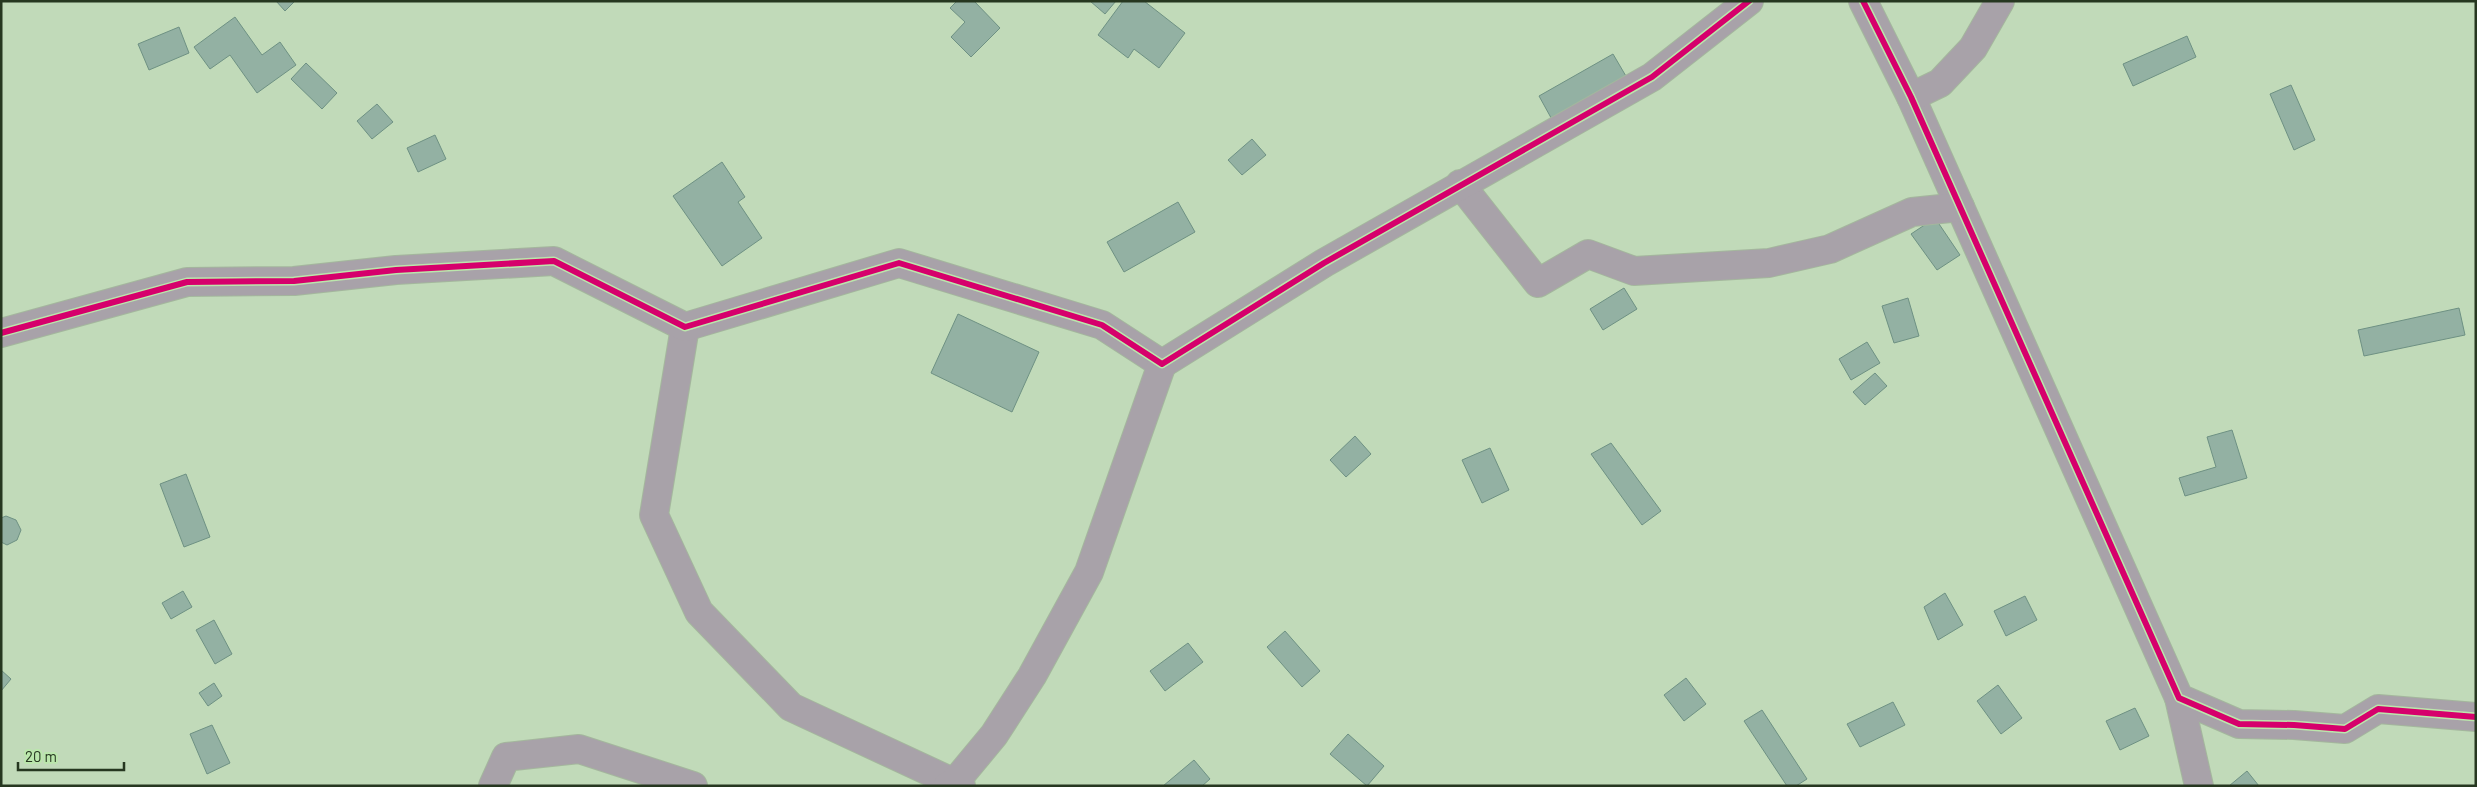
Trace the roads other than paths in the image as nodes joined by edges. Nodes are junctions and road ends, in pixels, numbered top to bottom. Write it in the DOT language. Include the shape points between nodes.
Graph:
graph roads {
  1 [pos="1748,1"];
  2 [pos="1863,1"];
  3 [pos="2000,1"];
  4 [pos="1911,96"];
  5 [pos="1460,184"];
  6 [pos="1960,207"];
  7 [pos="686,327"];
  8 [pos="1,333"];
  9 [pos="1162,364"];
  10 [pos="2179,698"];
  11 [pos="2476,716"];
  12 [pos="955,784"];
  13 [pos="493,786"];
  14 [pos="693,786"];
  15 [pos="2199,786"];
  1 -- 5 [label="street" via="1652,76"];
  2 -- 4 [label="street"];
  3 -- 4 [label="street" via="1973,48 1940,84"];
  4 -- 6 [label="street"];
  5 -- 6 [label="street" via="1538,283 1588,254 1634,271 1769,262 1830,249 1912,212"];
  5 -- 9 [label="street" via="1324,263"];
  6 -- 10 [label="street"];
  7 -- 8 [label="street" via="554,261 396,270 294,281 187,282"];
  7 -- 9 [label="street" via="899,263 1102,325"];
  7 -- 12 [label="street" via="654,514 699,612 791,707"];
  9 -- 12 [label="street" via="1089,572 1032,676 994,735"];
  10 -- 11 [label="street" via="2239,724 2345,729 2378,709"];
  10 -- 15 [label="street"];
  13 -- 14 [label="street" via="506,757 579,749"];
}
